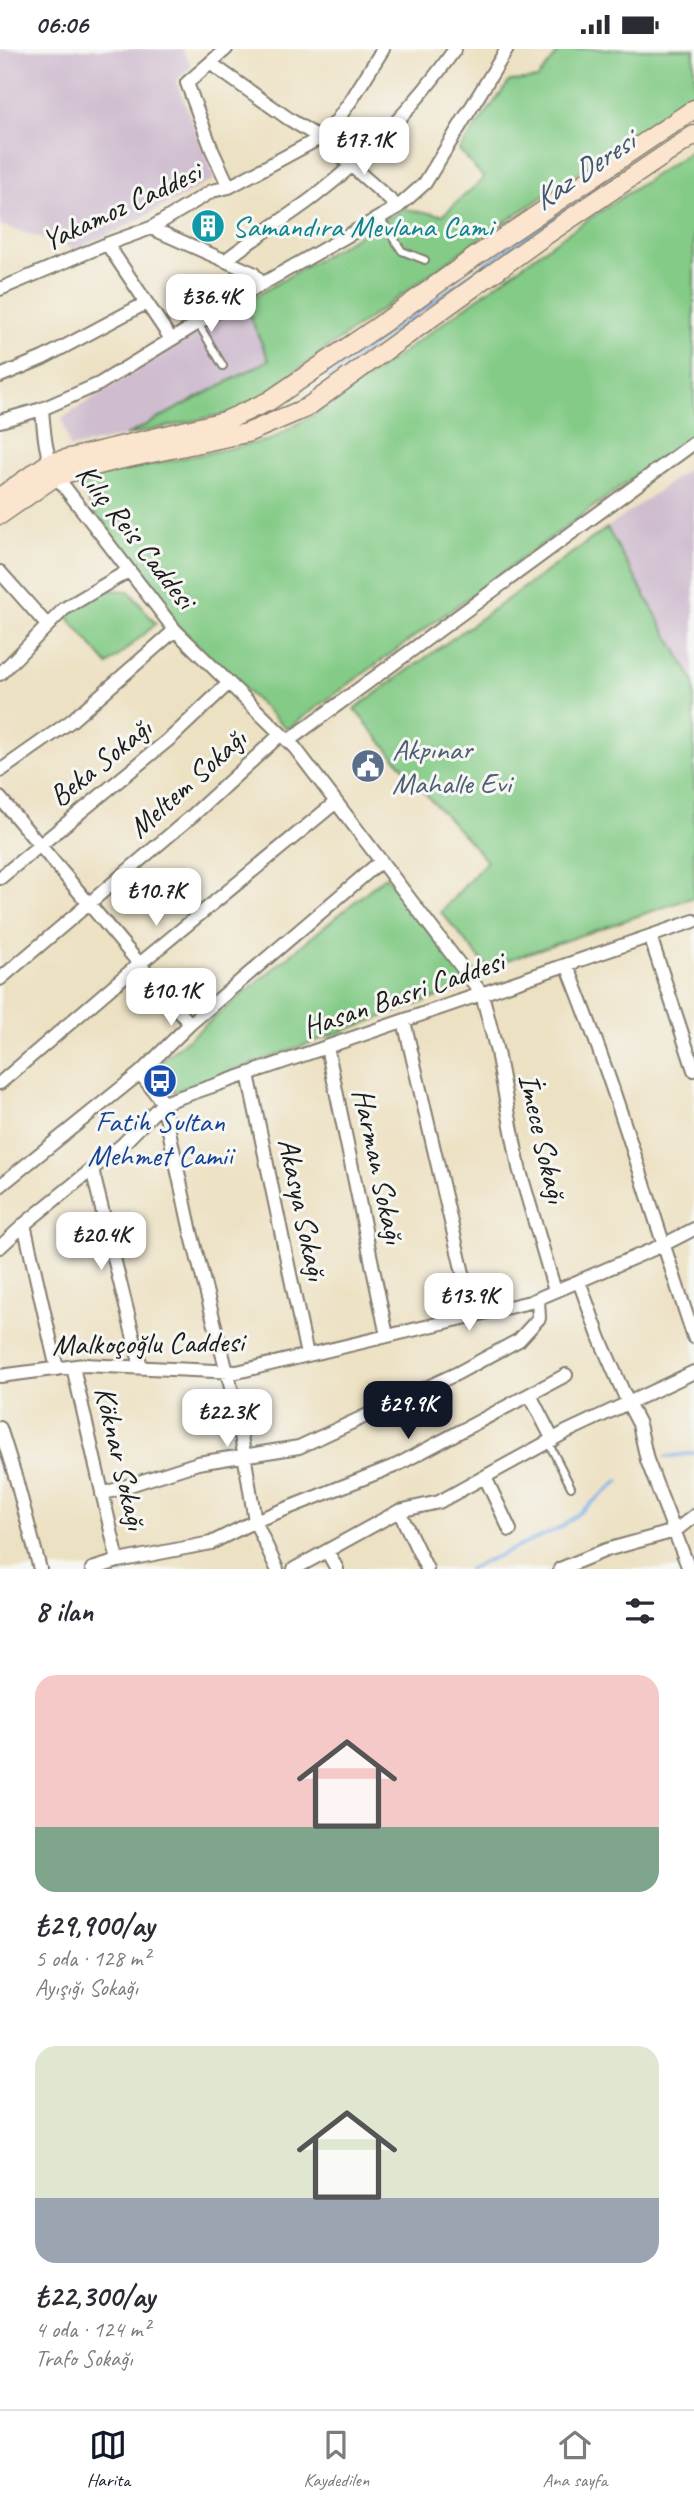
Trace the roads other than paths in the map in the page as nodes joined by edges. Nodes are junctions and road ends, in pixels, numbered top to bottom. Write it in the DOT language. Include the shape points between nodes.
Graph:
graph roads {
  1 [pos="226,49"];
  2 [pos="383,49"];
  3 [pos="455,49"];
  4 [pos="507,49"];
  5 [pos="210,64"];
  6 [pos="694,109"];
  7 [pos="694,135"];
  8 [pos="320,138"];
  9 [pos="353,165"];
  10 [pos="229,187"];
  11 [pos="398,207"];
  12 [pos="379,217"];
  13 [pos="151,228"];
  14 [pos="107,244"];
  15 [pos="226,260"];
  16 [pos="425,260"];
  17 [pos="0,276"];
  18 [pos="22,279"];
  19 [pos="262,284"];
  20 [pos="0,289"];
  21 [pos="146,303"];
  22 [pos="198,323"];
  23 [pos="172,339"];
  24 [pos="223,366"];
  25 [pos="0,376"];
  26 [pos="42,409"];
  27 [pos="0,421"];
  28 [pos="694,443"];
  29 [pos="52,469"];
  30 [pos="2,512"];
  31 [pos="128,571"];
  32 [pos="0,572"];
  33 [pos="47,625"];
  34 [pos="175,630"];
  35 [pos="0,674"];
  36 [pos="229,683"];
  37 [pos="285,738"];
  38 [pos="0,771"];
  39 [pos="0,798"];
  40 [pos="336,802"];
  41 [pos="40,845"];
  42 [pos="381,861"];
  43 [pos="0,878"];
  44 [pos="88,904"];
  45 [pos="694,921"];
  46 [pos="650,936"];
  47 [pos="139,964"];
  48 [pos="567,965"];
  49 [pos="0,979"];
  50 [pos="482,995"];
  51 [pos="404,1021"];
  52 [pos="190,1024"];
  53 [pos="327,1047"];
  54 [pos="694,1070"];
  55 [pos="140,1073"];
  56 [pos="248,1074"];
  57 [pos="0,1083"];
  58 [pos="163,1103"];
  59 [pos="92,1169"];
  60 [pos="0,1186"];
  61 [pos="24,1224"];
  62 [pos="694,1229"];
  63 [pos="663,1245"];
  64 [pos="0,1247"];
  65 [pos="579,1281"];
  66 [pos="555,1291"];
  67 [pos="538,1299"];
  68 [pos="472,1316"];
  69 [pos="387,1336"];
  70 [pos="694,1337"];
  71 [pos="307,1355"];
  72 [pos="73,1367"];
  73 [pos="141,1367"];
  74 [pos="57,1369"];
  75 [pos="226,1371"];
  76 [pos="694,1371"];
  77 [pos="566,1375"];
  78 [pos="0,1376"];
  79 [pos="530,1395"];
  80 [pos="628,1403"];
  81 [pos="0,1428"];
  82 [pos="550,1441"];
  83 [pos="244,1455"];
  84 [pos="485,1477"];
  85 [pos="571,1487"];
  86 [pos="102,1494"];
  87 [pos="399,1511"];
  88 [pos="694,1516"];
  89 [pos="255,1521"];
  90 [pos="510,1530"];
  91 [pos="675,1531"];
  92 [pos="327,1551"];
  93 [pos="118,1561"];
  94 [pos="40,1569"];
  95 [pos="92,1569"];
  96 [pos="277,1569"];
  97 [pos="294,1569"];
  98 [pos="337,1569"];
  99 [pos="427,1569"];
  100 [pos="560,1569"];
  101 [pos="689,1569"];
  1 -- 5 [label="street, Yakamoz Caddesi"];
  2 -- 8 [label="street" via="352,99"];
  3 -- 9 [label="street" via="426,91"];
  4 -- 11 [label="street" via="425,183"];
  5 -- 8 [label="street"];
  5 -- 10 [label="street, Yakamoz Caddesi" via="187,83"];
  6 -- 29 [label="main road" via="269,401 225,421"];
  7 -- 29 [label="main road" via="306,408 247,433"];
  8 -- 9 [label="street"];
  8 -- 10 [label="street"];
  9 -- 11 [label="street"];
  9 -- 15 [label="street"];
  10 -- 13 [label="street, Yakamoz Caddesi" via="212,191"];
  11 -- 12 [label="street"];
  12 -- 16 [label="lane" via="402,251"];
  12 -- 19 [label="street"];
  13 -- 14 [label="street, Yakamoz Caddesi"];
  13 -- 15 [label="street"];
  14 -- 18 [label="street, Yakamoz Caddesi"];
  14 -- 21 [label="street"];
  15 -- 19 [label="street" via="253,273"];
  17 -- 18 [label="street"];
  18 -- 20 [label="street, Yakamoz Caddesi"];
  19 -- 22 [label="street"];
  21 -- 23 [label="street"];
  21 -- 25 [label="street"];
  22 -- 23 [label="street"];
  22 -- 24 [label="lane"];
  23 -- 26 [label="street" via="99,384"];
  26 -- 27 [label="street"];
  26 -- 29 [label="street, Kılıç Reis Caddesi" via="45,452"];
  28 -- 37 [label="street, Meltem Sokağı"];
  29 -- 30 [label="main road"];
  29 -- 31 [label="street, Kılıç Reis Caddesi"];
  31 -- 33 [label="street" via="64,609"];
  31 -- 34 [label="street, Kılıç Reis Caddesi"];
  32 -- 33 [label="street"];
  33 -- 35 [label="street"];
  34 -- 36 [label="street, Kılıç Reis Caddesi"];
  34 -- 38 [label="street" via="71,721"];
  36 -- 37 [label="street, Kılıç Reis Caddesi"];
  36 -- 41 [label="street, Beka Sokağı" via="173,736"];
  37 -- 40 [label="street, Kılıç Reis Caddesi"];
  37 -- 44 [label="street, Meltem Sokağı"];
  39 -- 41 [label="street"];
  40 -- 42 [label="street, Kılıç Reis Caddesi"];
  40 -- 47 [label="street"];
  41 -- 43 [label="street, Beka Sokağı"];
  41 -- 44 [label="street"];
  42 -- 50 [label="street, Kılıç Reis Caddesi"];
  42 -- 52 [label="street"];
  44 -- 47 [label="street"];
  44 -- 49 [label="street, Meltem Sokağı"];
  45 -- 46 [label="street, Hasan Basri Caddesi"];
  46 -- 48 [label="street, Hasan Basri Caddesi"];
  46 -- 54 [label="street"];
  47 -- 52 [label="street"];
  47 -- 57 [label="street"];
  48 -- 50 [label="street, Hasan Basri Caddesi"];
  48 -- 63 [label="street"];
  50 -- 51 [label="street, Hasan Basri Caddesi"];
  50 -- 66 [label="street, İmece Sokağı" via="519,1168"];
  51 -- 53 [label="street, Hasan Basri Caddesi"];
  51 -- 68 [label="street"];
  52 -- 55 [label="street"];
  53 -- 56 [label="street, Hasan Basri Caddesi"];
  53 -- 69 [label="street, Harman Sokağı"];
  55 -- 58 [label="street"];
  55 -- 60 [label="street"];
  56 -- 58 [label="street, Hasan Basri Caddesi"];
  56 -- 71 [label="street, Akasya Sokağı"];
  58 -- 59 [label="street"];
  58 -- 75 [label="street"];
  59 -- 61 [label="street"];
  59 -- 73 [label="street"];
  61 -- 64 [label="street"];
  61 -- 74 [label="street"];
  62 -- 63 [label="street, Malkoçoğlu Caddesi"];
  63 -- 65 [label="street, Malkoçoğlu Caddesi"];
  63 -- 70 [label="street"];
  65 -- 66 [label="street, Malkoçoğlu Caddesi"];
  65 -- 80 [label="street"];
  66 -- 67 [label="street, Malkoçoğlu Caddesi"];
  67 -- 68 [label="street, Malkoçoğlu Caddesi"];
  67 -- 83 [label="street" via="539,1318 519,1340 456,1374 299,1447"];
  68 -- 69 [label="street, Malkoçoğlu Caddesi"];
  69 -- 71 [label="street, Malkoçoğlu Caddesi"];
  71 -- 75 [label="street, Malkoçoğlu Caddesi"];
  72 -- 73 [label="street, Malkoçoğlu Caddesi"];
  72 -- 74 [label="street, Malkoçoğlu Caddesi"];
  72 -- 86 [label="street, Köknar Sokağı"];
  73 -- 75 [label="street, Malkoçoğlu Caddesi"];
  74 -- 78 [label="street, Malkoçoğlu Caddesi"];
  75 -- 83 [label="street"];
  76 -- 80 [label="street"];
  77 -- 79 [label="street"];
  79 -- 82 [label="street"];
  79 -- 89 [label="street" via="397,1465"];
  80 -- 82 [label="street"];
  80 -- 91 [label="street"];
  81 -- 94 [label="street"];
  82 -- 84 [label="street"];
  82 -- 85 [label="lane"];
  83 -- 86 [label="street" via="198,1463"];
  83 -- 89 [label="street"];
  84 -- 87 [label="street" via="439,1502"];
  84 -- 90 [label="street"];
  86 -- 93 [label="street, Köknar Sokağı"];
  87 -- 92 [label="street"];
  87 -- 99 [label="street"];
  88 -- 91 [label="street"];
  89 -- 93 [label="street" via="211,1543"];
  89 -- 96 [label="street"];
  91 -- 100 [label="street" via="606,1550"];
  91 -- 101 [label="street"];
  92 -- 97 [label="street"];
  92 -- 98 [label="street"];
  93 -- 95 [label="street"];
}
